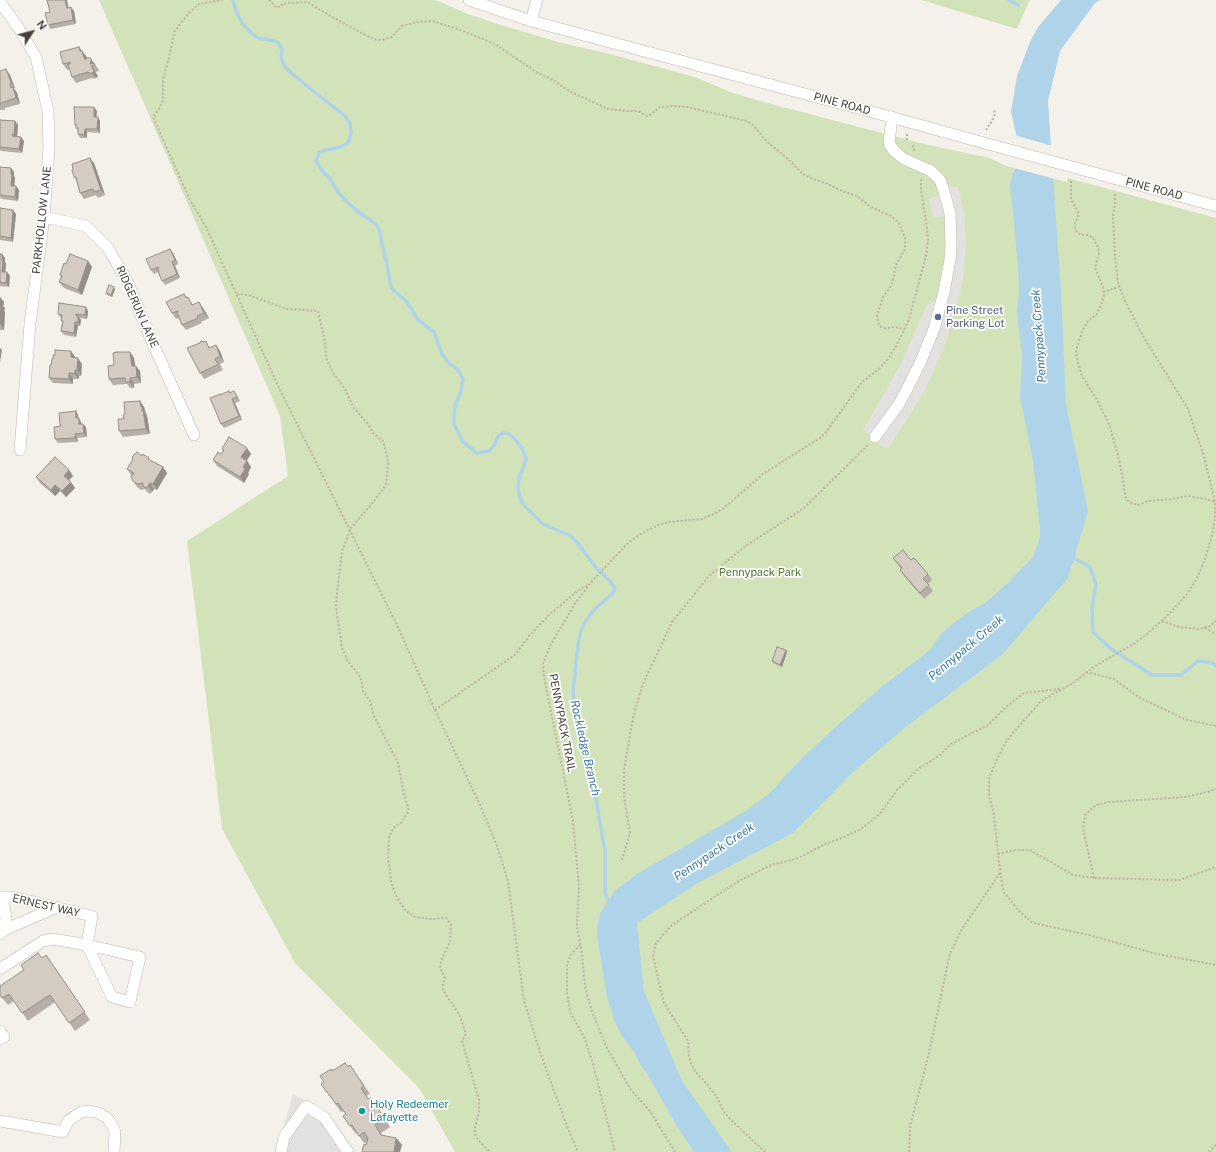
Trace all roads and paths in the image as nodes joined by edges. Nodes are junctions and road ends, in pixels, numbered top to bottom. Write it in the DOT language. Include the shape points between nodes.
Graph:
graph roads {
  1 [pos="223,0"];
  2 [pos="269,0"];
  3 [pos="468,0"];
  4 [pos="537,0"];
  5 [pos="0,2"];
  6 [pos="531,22"];
  7 [pos="994,109"];
  8 [pos="892,117"];
  9 [pos="986,130"];
  10 [pos="918,165"];
  11 [pos="1071,181"];
  12 [pos="1115,194"];
  13 [pos="1216,206"];
  14 [pos="44,217"];
  15 [pos="1119,287"];
  16 [pos="1103,292"];
  17 [pos="236,294"];
  18 [pos="905,329"];
  19 [pos="194,435"];
  20 [pos="875,437"];
  21 [pos="20,450"];
  22 [pos="1215,502"];
  23 [pos="350,530"];
  24 [pos="588,586"];
  25 [pos="1162,621"];
  26 [pos="1216,621"];
  27 [pos="1205,628"];
  28 [pos="1216,634"];
  29 [pos="1086,672"];
  30 [pos="1061,689"];
  31 [pos="435,710"];
  32 [pos="1216,726"];
  33 [pos="1216,789"];
  34 [pos="998,854"];
  35 [pos="622,860"];
  36 [pos="1216,867"];
  37 [pos="1000,873"];
  38 [pos="1094,878"];
  39 [pos="0,897"];
  40 [pos="0,902"];
  41 [pos="58,907"];
  42 [pos="2,932"];
  43 [pos="87,945"];
  44 [pos="580,945"];
  45 [pos="1216,965"];
  46 [pos="0,969"];
  47 [pos="0,1031"];
  48 [pos="0,1039"];
  49 [pos="0,1121"];
  50 [pos="1216,1145"];
  51 [pos="114,1152"];
  52 [pos="281,1152"];
  53 [pos="348,1152"];
  54 [pos="490,1152"];
  55 [pos="578,1152"];
  56 [pos="615,1152"];
  57 [pos="674,1152"];
  58 [pos="765,1152"];
  59 [pos="909,1152"];
  60 [pos="1209,1152"];
  1 -- 17 [label="path" via="199,4 174,32 163,80 163,101 153,117"];
  2 -- 18 [label="path" via="277,8 288,2 307,2 373,39 392,37 402,26 417,22 432,21 458,29 495,44 570,92 608,109 638,111 647,116 660,107 687,107 747,121 803,174 857,196 898,222 905,237 905,249 896,265 892,284 883,297 877,316 881,328"];
  3 -- 6 [label="street, PINE ROAD"];
  4 -- 6 [label="street"];
  5 -- 14 [label="street, PARKHOLLOW LANE" via="36,57 48,111 49,148"];
  6 -- 8 [label="street, PINE ROAD"];
  7 -- 9 [label="path" via="995,114"];
  8 -- 10 [label="street" via="890,147 896,154"];
  8 -- 13 [label="street, PINE ROAD"];
  10 -- 18 [label="path, PENNYPACK TRAIL" via="928,229 927,247"];
  10 -- 20 [label="street" via="936,175 944,188 951,223 948,274 940,310 920,363 898,404"];
  11 -- 16 [label="path" via="1071,199 1078,212 1075,229 1081,235 1093,238 1098,247 1095,268"];
  12 -- 15 [label="path" via="1113,218"];
  14 -- 19 [label="street, RIDGERUN LANE" via="86,226 108,248 127,281"];
  14 -- 21 [label="street, PARKHOLLOW LANE" via="30,324"];
  15 -- 16 [label="path"];
  15 -- 22 [label="path" via="1143,336 1188,409 1204,456"];
  16 -- 22 [label="path" via="1103,300 1097,314 1084,326 1076,354 1082,376 1111,429 1127,500 1138,505 1148,501 1188,496"];
  17 -- 23 [label="path" via="280,390"];
  17 -- 23 [label="path" via="248,294 287,308 318,311 326,358 333,373 345,389 353,407 373,433 383,441 388,463 386,485"];
  18 -- 24 [label="path, PENNYPACK TRAIL" via="889,358 862,382 816,442 763,474 716,513 702,519 658,525 633,539"];
  20 -- 35 [label="path" via="803,509 747,545 710,575 672,622 642,686 632,718 624,770 624,796 630,833"];
  22 -- 25 [label="path" via="1213,532 1201,570 1188,593"];
  23 -- 31 [label="path"];
  23 -- 54 [label="path" via="342,551 336,607 342,648 361,678 363,692 370,701 374,716 398,763 409,811 389,836 388,860 391,882 397,898 406,911 415,917 446,918 451,925 450,942 440,968 445,978 443,990 460,1016 466,1034 462,1041 478,1100 479,1112 475,1134"];
  24 -- 31 [label="path" via="575,593 549,615 516,654"];
  24 -- 44 [label="path, PENNYPACK TRAIL" via="571,608 543,663 573,821 579,888 577,926"];
  25 -- 27 [label="path" via="1186,628"];
  25 -- 29 [label="path" via="1135,643"];
  26 -- 27 [label="path"];
  27 -- 28 [label="path"];
  29 -- 30 [label="path"];
  29 -- 32 [label="path" via="1114,679 1140,698 1187,720"];
  30 -- 34 [label="path" via="1041,700 1007,740 989,778"];
  30 -- 58 [label="path" via="1024,693 1006,706 988,726 951,744 940,755 918,769 897,790 882,811 861,829 796,859 771,865 737,882 672,925 656,943 653,956 664,1003 688,1041 689,1057 694,1070 718,1098 723,1111"];
  31 -- 55 [label="path" via="497,846 508,881 524,1001"];
  33 -- 38 [label="path" via="1186,797 1109,802 1096,806 1085,815 1084,828"];
  34 -- 37 [label="path"];
  34 -- 38 [label="path" via="1030,850 1073,875"];
  36 -- 38 [label="path" via="1180,880"];
  37 -- 45 [label="path" via="1003,891 1018,910 1033,923 1157,954"];
  37 -- 59 [label="path" via="962,929 950,953 910,1127"];
  39 -- 41 [label="street, ERNEST WAY" via="12,897"];
  40 -- 42 [label="street" via="4,906 6,918"];
  41 -- 42 [label="street"];
  41 -- 43 [label="street, ERNEST WAY" via="92,916"];
  43 -- 43 [label="street" via="140,957 130,1002 112,997"];
  43 -- 46 [label="street" via="53,939 43,941"];
  44 -- 56 [label="path" via="572,953 567,964 570,1012 589,1051"];
  44 -- 57 [label="path, PENNYPACK TRAIL" via="587,994 606,1046 631,1090 650,1111"];
  47 -- 48 [label="street" via="4,1037"];
  49 -- 51 [label="street" via="63,1132 68,1121 81,1112 99,1113 108,1119 115,1132"];
  50 -- 60 [label="path"];
  52 -- 53 [label="street" via="284,1137 306,1106 324,1117"];
}
